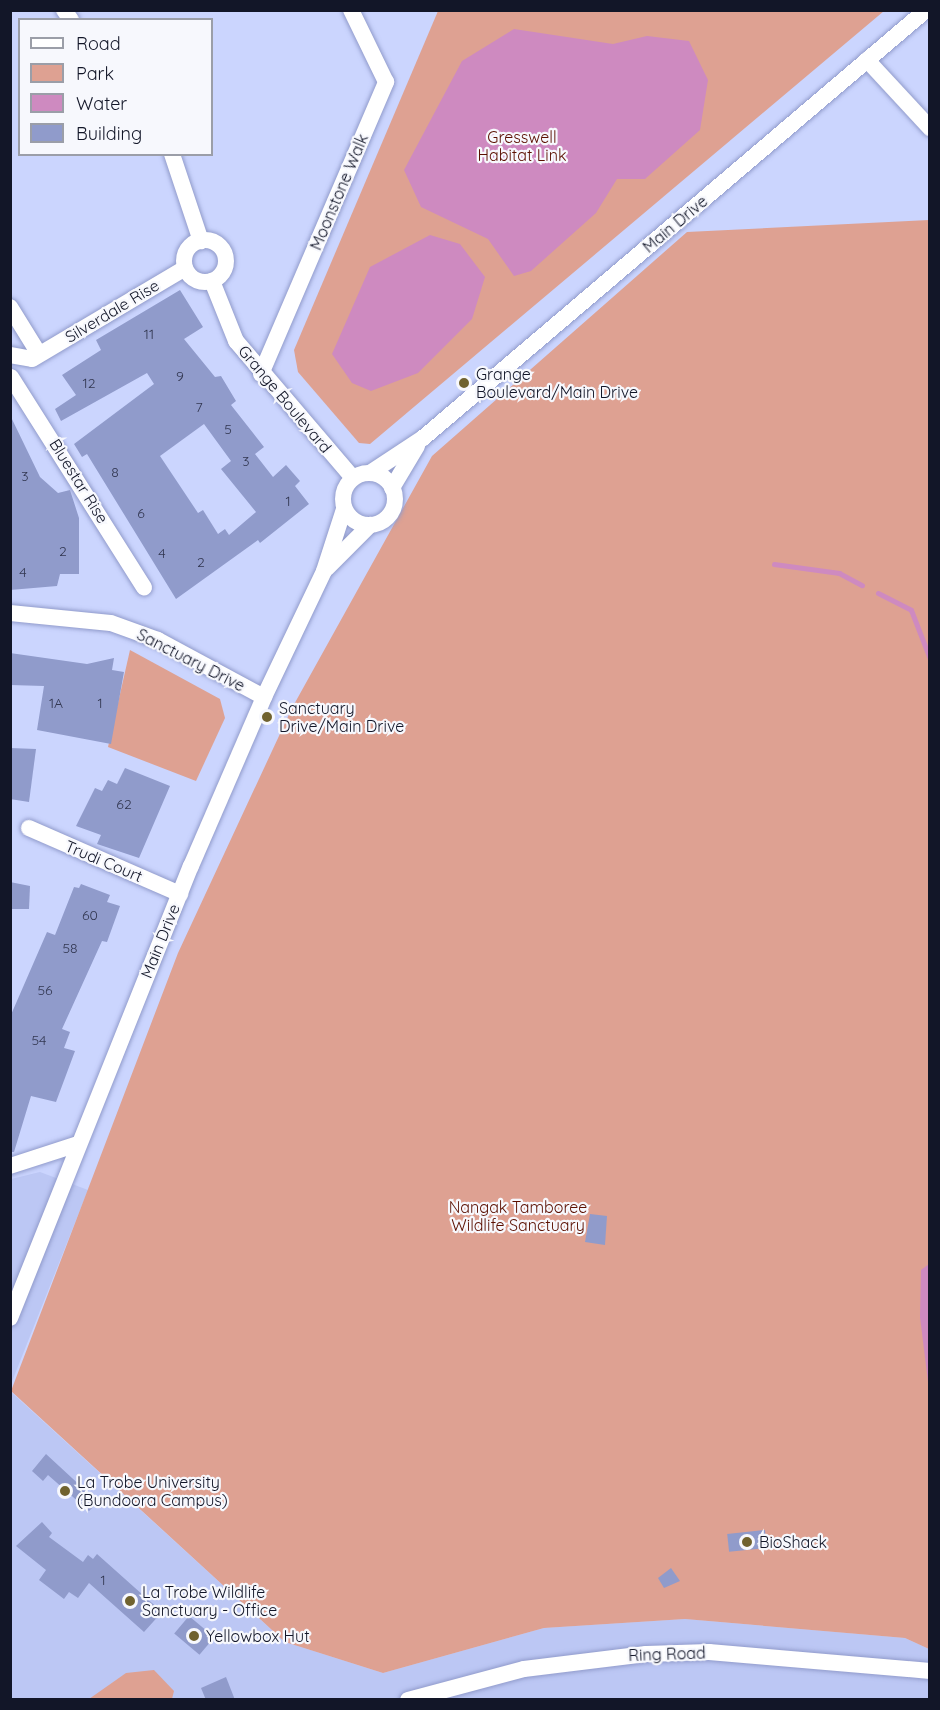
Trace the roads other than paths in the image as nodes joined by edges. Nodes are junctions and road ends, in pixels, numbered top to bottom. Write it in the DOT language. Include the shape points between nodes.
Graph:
graph roads {
  1 [pos="351,10"];
  2 [pos="926,10"];
  3 [pos="867,60"];
  4 [pos="930,128"];
  5 [pos="173,156"];
  6 [pos="201,241"];
  7 [pos="185,268"];
  8 [pos="212,281"];
  9 [pos="10,307"];
  10 [pos="10,355"];
  11 [pos="35,356"];
  12 [pos="261,374"];
  13 [pos="11,377"];
  14 [pos="423,438"];
  15 [pos="370,473"];
  16 [pos="353,478"];
  17 [pos="392,488"];
  18 [pos="345,509"];
  19 [pos="370,525"];
  20 [pos="324,571"];
  21 [pos="144,587"];
  22 [pos="10,613"];
  23 [pos="264,697"];
  24 [pos="29,828"];
  25 [pos="180,894"];
  26 [pos="78,1144"];
  27 [pos="10,1166"];
  28 [pos="10,1318"];
  29 [pos="930,1671"];
  30 [pos="408,1700"];
  1 -- 12 [label="street, Moonstone Walk" via="386,82"];
  2 -- 3 [label="street, Main Drive"];
  3 -- 4 [label="street"];
  3 -- 14 [label="street, Main Drive"];
  5 -- 6 [label="street"];
  6 -- 7 [label="street" via="186,253"];
  6 -- 8 [label="street" via="215,243 225,254 225,268"];
  7 -- 8 [label="street" via="198,281"];
  7 -- 11 [label="street, Silverdale Rise"];
  8 -- 12 [label="street, Grange Boulevard" via="236,341"];
  9 -- 11 [label="street"];
  10 -- 11 [label="street"];
  11 -- 13 [label="street, Silverdale Rise"];
  12 -- 16 [label="street, Grange Boulevard"];
  13 -- 21 [label="street, Bluestar Rise"];
  14 -- 15 [label="street, Main Drive"];
  14 -- 17 [label="street, Main Drive"];
  15 -- 16 [label="street"];
  15 -- 17 [label="street" via="383,477"];
  16 -- 18 [label="street" via="343,492"];
  17 -- 19 [label="street" via="391,512"];
  18 -- 19 [label="street" via="355,521"];
  18 -- 20 [label="street, Main Drive"];
  19 -- 20 [label="street, Main Drive"];
  20 -- 23 [label="street, Main Drive"];
  22 -- 23 [label="street, Sanctuary Drive" via="111,623 158,640"];
  23 -- 25 [label="street, Main Drive"];
  24 -- 25 [label="street, Trudi Court"];
  25 -- 26 [label="street, Main Drive"];
  26 -- 27 [label="street"];
  26 -- 28 [label="street, Main Drive"];
  29 -- 30 [label="street, Ring Road" via="709,1652 646,1654 524,1669"];
}
